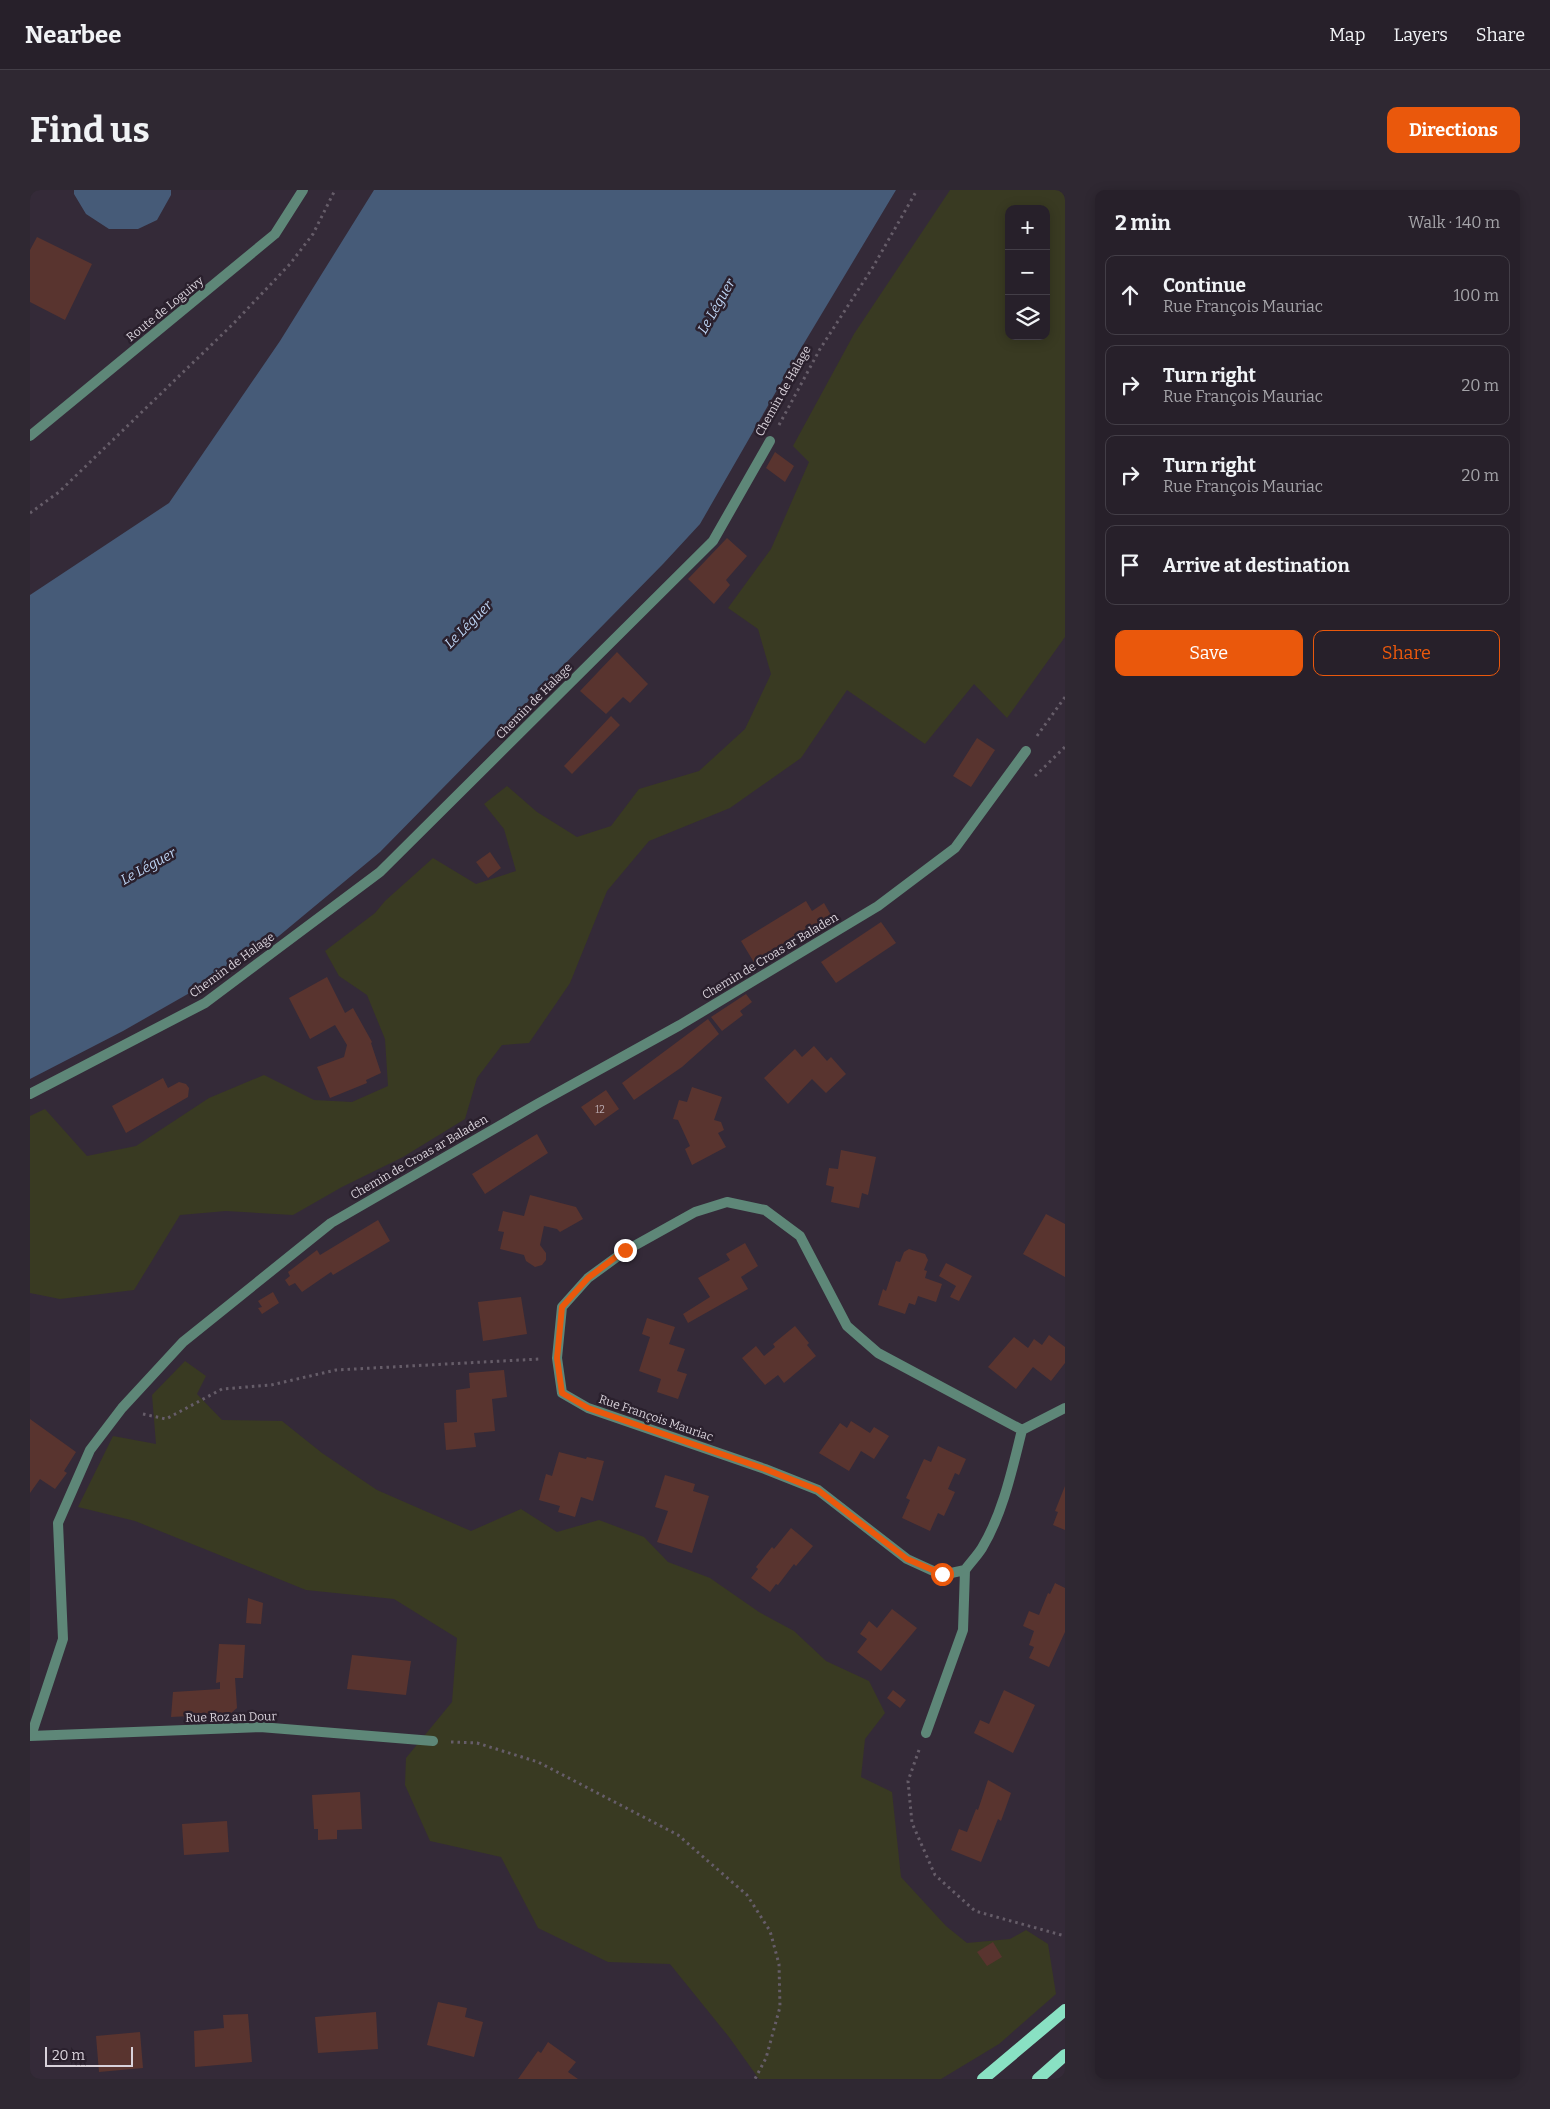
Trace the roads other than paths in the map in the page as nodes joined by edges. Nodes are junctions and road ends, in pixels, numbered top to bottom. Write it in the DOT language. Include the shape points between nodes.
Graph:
graph roads {
  1 [pos="303,190"];
  2 [pos="30,436"];
  3 [pos="770,441"];
  4 [pos="1026,751"];
  5 [pos="30,1094"];
  6 [pos="1065,1408"];
  7 [pos="1022,1430"];
  8 [pos="965,1570"];
  9 [pos="926,1733"];
  10 [pos="30,1736"];
  11 [pos="432,1742"];
  12 [pos="1065,2010"];
  13 [pos="1065,2055"];
  14 [pos="983,2079"];
  15 [pos="1038,2079"];
  1 -- 2 [label="street, Route de Loguivy" via="275,234"];
  3 -- 5 [label="street, Chemin de Halage" via="713,541 380,872 205,1002"];
  4 -- 10 [label="street, Chemin de Croas ar Baladen" via="955,848 878,906 680,1025 539,1102 331,1223 183,1342 122,1408 90,1450 58,1523 63,1639"];
  6 -- 7 [label="street"];
  7 -- 8 [label="street" via="998,1513 982,1548"];
  7 -- 8 [label="street, Rue François Mauriac" via="878,1353 847,1326 800,1236 765,1210 727,1202 686,1217 625,1250 588,1278 562,1307 557,1358 562,1393 588,1408 818,1490 907,1559 942,1574"];
  8 -- 9 [label="street" via="963,1630"];
  10 -- 11 [label="street, Rue Roz an Dour" via="260,1727"];
  12 -- 14 [label="main road"];
  13 -- 15 [label="main road"];
}
